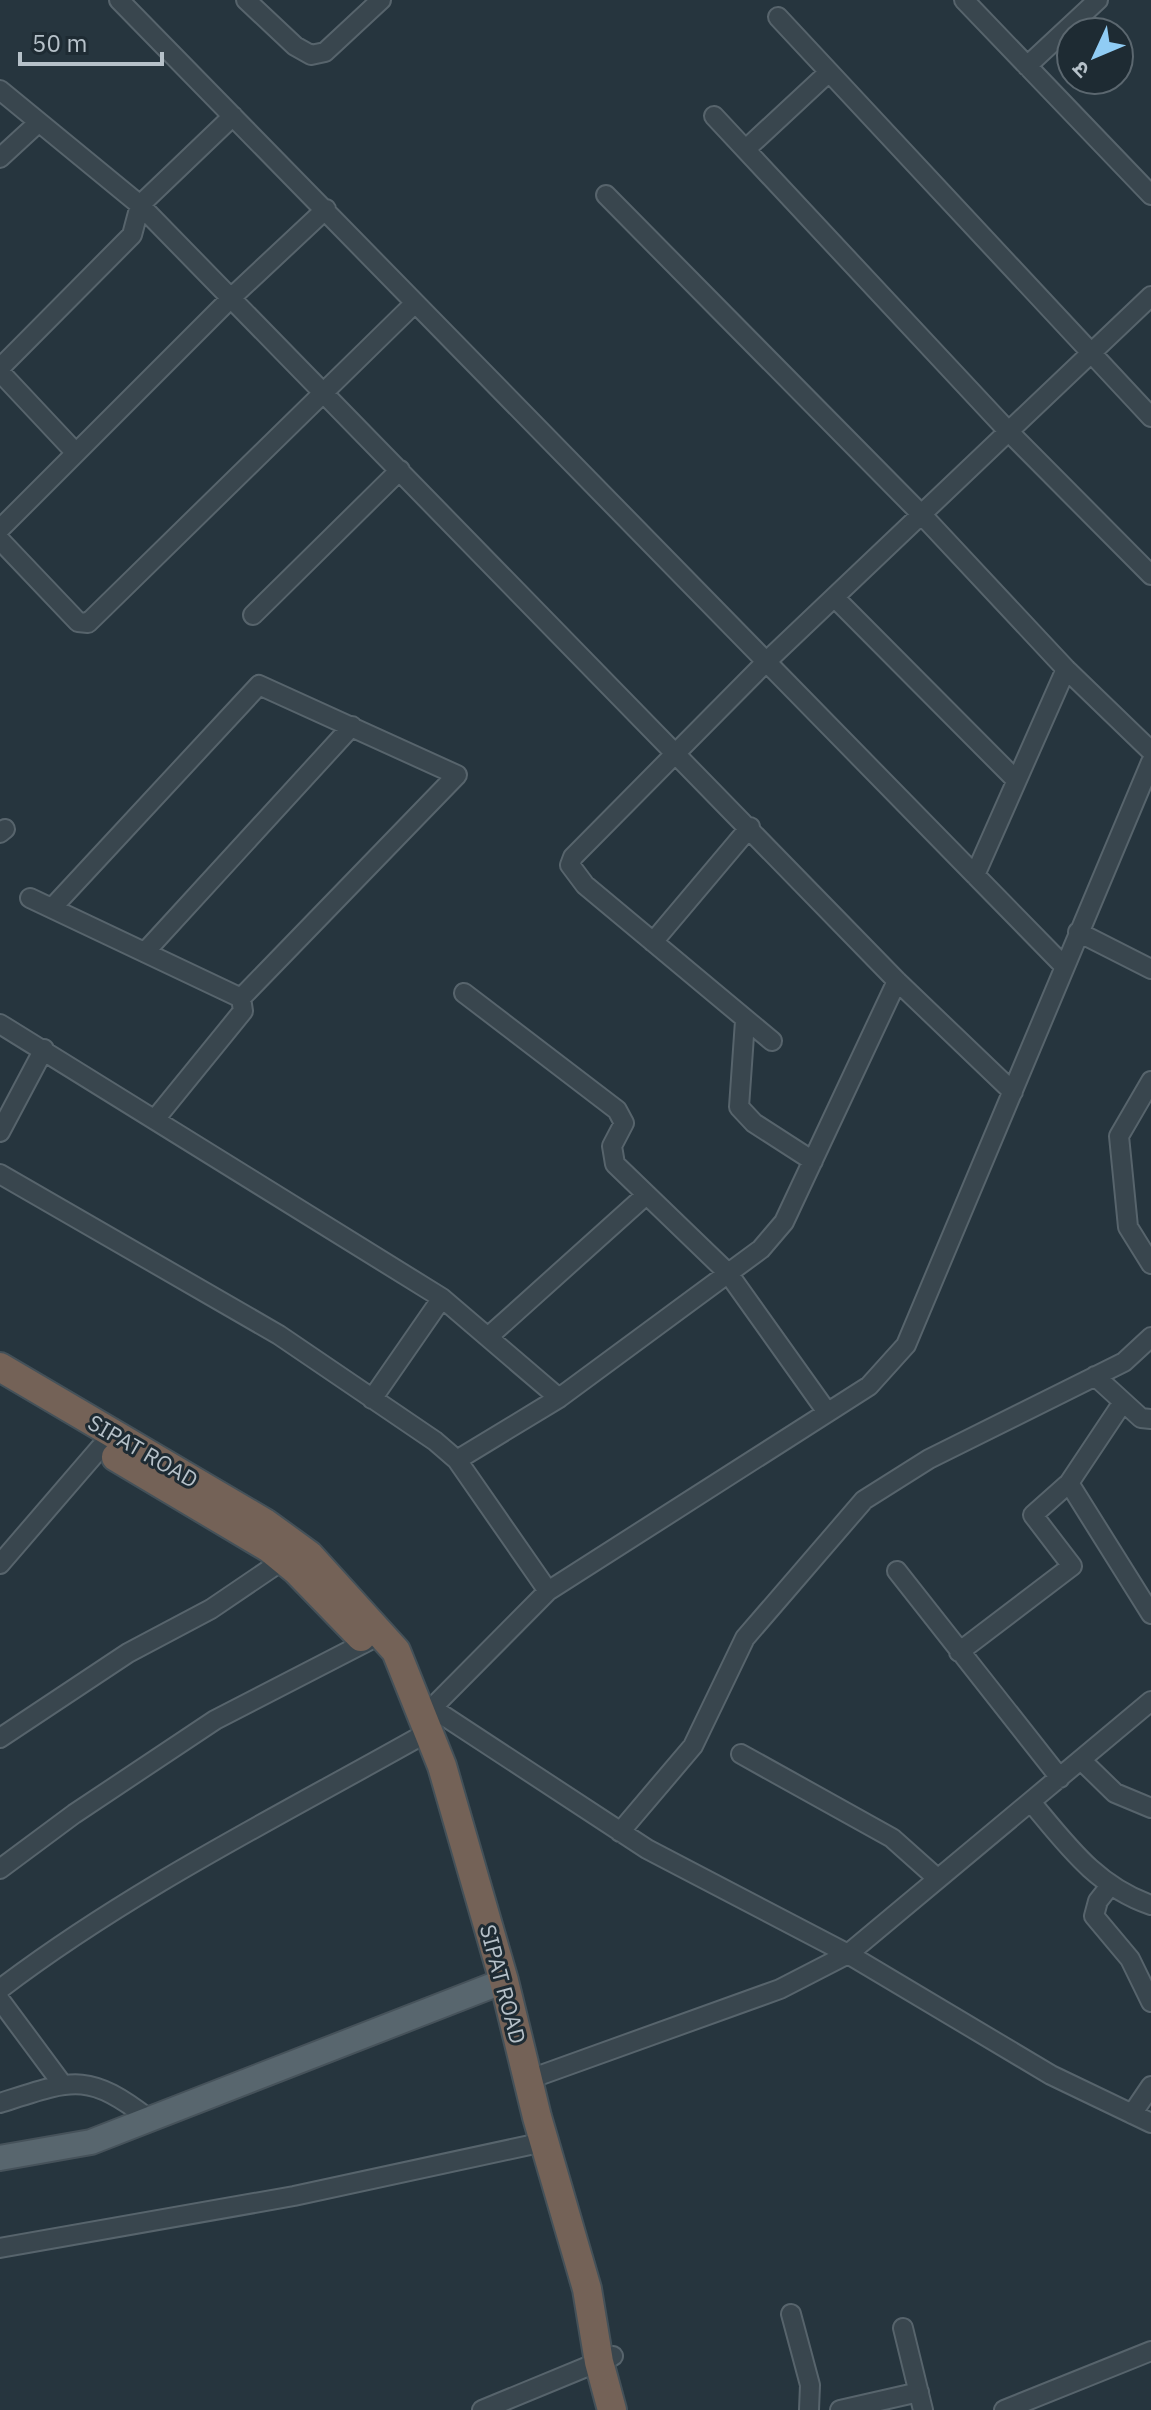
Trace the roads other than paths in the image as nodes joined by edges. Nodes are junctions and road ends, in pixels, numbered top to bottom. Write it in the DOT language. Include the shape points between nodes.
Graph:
graph roads {
  1 [pos="119,0"];
  2 [pos="246,0"];
  3 [pos="381,0"];
  4 [pos="964,0"];
  5 [pos="1089,3"];
  6 [pos="778,17"];
  7 [pos="1027,66"];
  8 [pos="829,72"];
  9 [pos="0,90"];
  10 [pos="233,116"];
  11 [pos="714,116"];
  12 [pos="38,123"];
  13 [pos="746,149"];
  14 [pos="0,158"];
  15 [pos="606,195"];
  16 [pos="1151,195"];
  17 [pos="140,205"];
  18 [pos="326,209"];
  19 [pos="1151,296"];
  20 [pos="232,297"];
  21 [pos="415,303"];
  22 [pos="1091,354"];
  23 [pos="0,370"];
  24 [pos="324,392"];
  25 [pos="1151,417"];
  26 [pos="1009,432"];
  27 [pos="76,453"];
  28 [pos="400,470"];
  29 [pos="923,516"];
  30 [pos="0,529"];
  31 [pos="0,540"];
  32 [pos="1151,575"];
  33 [pos="835,598"];
  34 [pos="253,615"];
  35 [pos="767,661"];
  36 [pos="1066,669"];
  37 [pos="352,726"];
  38 [pos="677,751"];
  39 [pos="1151,751"];
  40 [pos="1151,762"];
  41 [pos="1015,779"];
  42 [pos="750,827"];
  43 [pos="975,875"];
  44 [pos="30,898"];
  45 [pos="52,908"];
  46 [pos="1078,932"];
  47 [pos="653,942"];
  48 [pos="145,952"];
  49 [pos="1064,966"];
  50 [pos="1151,969"];
  51 [pos="897,981"];
  52 [pos="464,993"];
  53 [pos="241,998"];
  54 [pos="745,1021"];
  55 [pos="0,1024"];
  56 [pos="772,1041"];
  57 [pos="44,1049"];
  58 [pos="1151,1081"];
  59 [pos="1013,1092"];
  60 [pos="156,1118"];
  61 [pos="0,1132"];
  62 [pos="813,1161"];
  63 [pos="0,1174"];
  64 [pos="646,1195"];
  65 [pos="1151,1264"];
  66 [pos="728,1273"];
  67 [pos="442,1298"];
  68 [pos="488,1337"];
  69 [pos="1151,1337"];
  70 [pos="0,1367"];
  71 [pos="1095,1376"];
  72 [pos="0,1387"];
  73 [pos="559,1398"];
  74 [pos="372,1399"];
  75 [pos="1123,1402"];
  76 [pos="827,1412"];
  77 [pos="1151,1419"];
  78 [pos="100,1448"];
  79 [pos="457,1460"];
  80 [pos="1069,1483"];
  81 [pos="292,1554"];
  82 [pos="0,1564"];
  83 [pos="897,1571"];
  84 [pos="548,1591"];
  85 [pos="1151,1614"];
  86 [pos="374,1638"];
  87 [pos="959,1652"];
  88 [pos="1151,1701"];
  89 [pos="428,1719"];
  90 [pos="0,1738"];
  91 [pos="741,1754"];
  92 [pos="1081,1760"];
  93 [pos="1060,1778"];
  94 [pos="1031,1802"];
  95 [pos="1151,1808"];
  96 [pos="620,1832"];
  97 [pos="0,1869"];
  98 [pos="938,1879"];
  99 [pos="1109,1887"];
  100 [pos="1151,1905"];
  101 [pos="848,1954"];
  102 [pos="504,1981"];
  103 [pos="0,1989"];
  104 [pos="0,2000"];
  105 [pos="1151,2002"];
  106 [pos="527,2080"];
  107 [pos="63,2085"];
  108 [pos="1151,2086"];
  109 [pos="0,2103"];
  110 [pos="1132,2114"];
  111 [pos="149,2119"];
  112 [pos="1151,2123"];
  113 [pos="544,2142"];
  114 [pos="0,2158"];
  115 [pos="0,2248"];
  116 [pos="791,2314"];
  117 [pos="903,2328"];
  118 [pos="1151,2351"];
  119 [pos="606,2359"];
  120 [pos="921,2401"];
  121 [pos="1016,2408"];
  122 [pos="482,2410"];
  123 [pos="612,2410"];
  124 [pos="630,2410"];
  125 [pos="809,2410"];
  126 [pos="840,2410"];
  1 -- 10 [label="street"];
  2 -- 3 [label="street" via="311,55 325,52"];
  4 -- 7 [label="street"];
  5 -- 7 [label="street"];
  6 -- 8 [label="street"];
  7 -- 16 [label="street"];
  8 -- 13 [label="street"];
  8 -- 22 [label="street"];
  9 -- 12 [label="street"];
  10 -- 17 [label="street"];
  10 -- 18 [label="street"];
  11 -- 13 [label="street"];
  12 -- 14 [label="street"];
  12 -- 17 [label="street"];
  13 -- 26 [label="street"];
  15 -- 29 [label="street"];
  17 -- 20 [label="street"];
  17 -- 23 [label="street" via="132,235"];
  18 -- 20 [label="street"];
  18 -- 21 [label="street"];
  19 -- 22 [label="street"];
  20 -- 24 [label="street"];
  20 -- 27 [label="street"];
  21 -- 24 [label="street"];
  21 -- 35 [label="street"];
  22 -- 25 [label="street"];
  22 -- 26 [label="street"];
  23 -- 27 [label="street"];
  24 -- 28 [label="street"];
  24 -- 31 [label="street" via="88,623 78,622"];
  26 -- 29 [label="street"];
  26 -- 32 [label="street"];
  27 -- 30 [label="street"];
  28 -- 34 [label="street"];
  28 -- 38 [label="street"];
  29 -- 33 [label="street"];
  29 -- 36 [label="street"];
  33 -- 35 [label="street"];
  33 -- 41 [label="street"];
  35 -- 38 [label="street"];
  35 -- 43 [label="street"];
  36 -- 39 [label="street"];
  36 -- 41 [label="street"];
  37 -- 45 [label="street" via="259,685"];
  37 -- 48 [label="street"];
  37 -- 53 [label="street" via="457,775"];
  38 -- 42 [label="street"];
  38 -- 47 [label="street" via="578,850 570,865 585,885"];
  40 -- 46 [label="street"];
  41 -- 43 [label="street"];
  42 -- 47 [label="street"];
  42 -- 51 [label="street"];
  43 -- 49 [label="street"];
  44 -- 45 [label="street"];
  45 -- 48 [label="street"];
  46 -- 49 [label="street"];
  46 -- 50 [label="street"];
  47 -- 54 [label="street"];
  48 -- 53 [label="street"];
  49 -- 59 [label="street"];
  51 -- 59 [label="street"];
  51 -- 62 [label="street"];
  52 -- 64 [label="street" via="617,1110 624,1123 611,1156"];
  53 -- 60 [label="street" via="243,1011"];
  54 -- 56 [label="street"];
  54 -- 62 [label="street" via="739,1107 754,1123"];
  55 -- 57 [label="street"];
  57 -- 60 [label="street"];
  57 -- 61 [label="street"];
  58 -- 65 [label="street" via="1119,1136 1128,1227"];
  59 -- 76 [label="street" via="906,1345 869,1386"];
  60 -- 67 [label="street"];
  62 -- 66 [label="street" via="784,1222 761,1249"];
  63 -- 74 [label="street" via="279,1335"];
  64 -- 66 [label="street"];
  64 -- 68 [label="street"];
  66 -- 73 [label="street"];
  66 -- 76 [label="street"];
  67 -- 68 [label="street"];
  67 -- 74 [label="street"];
  68 -- 73 [label="street"];
  69 -- 71 [label="street" via="1124,1362"];
  70 -- 81 [label="highway, SIPAT ROAD" via="265,1523"];
  71 -- 75 [label="street"];
  71 -- 96 [label="street" via="929,1459 864,1500 745,1638 693,1746"];
  72 -- 78 [label="highway, SIPAT ROAD"];
  73 -- 79 [label="street"];
  74 -- 79 [label="street"];
  75 -- 77 [label="street" via="1141,1418"];
  75 -- 80 [label="street"];
  76 -- 84 [label="street"];
  78 -- 81 [label="highway, SIPAT ROAD"];
  78 -- 82 [label="street"];
  79 -- 84 [label="street"];
  80 -- 85 [label="street"];
  80 -- 87 [label="street" via="1033,1515 1072,1566"];
  81 -- 86 [label="highway, SIPAT ROAD"];
  81 -- 90 [label="street"];
  83 -- 87 [label="street"];
  84 -- 89 [label="street"];
  86 -- 89 [label="highway, SIPAT ROAD"];
  86 -- 97 [label="street" via="215,1720"];
  87 -- 93 [label="street"];
  88 -- 92 [label="street"];
  89 -- 96 [label="street"];
  89 -- 102 [label="highway, SIPAT ROAD"];
  89 -- 103 [label="street" via="159,1882"];
  91 -- 98 [label="street" via="892,1838"];
  92 -- 93 [label="street"];
  92 -- 95 [label="street" via="1115,1793"];
  93 -- 94 [label="street"];
  94 -- 98 [label="street"];
  94 -- 99 [label="street"];
  96 -- 101 [label="street"];
  98 -- 101 [label="street"];
  99 -- 100 [label="street"];
  99 -- 105 [label="street" via="1094,1916 1130,1959"];
  101 -- 106 [label="street" via="780,1989"];
  101 -- 110 [label="street" via="1051,2075"];
  102 -- 106 [label="highway, SIPAT ROAD"];
  102 -- 111 [label="main road"];
  104 -- 107 [label="street"];
  106 -- 113 [label="highway, SIPAT ROAD"];
  107 -- 109 [label="street"];
  107 -- 111 [label="street" via="97,2085"];
  108 -- 110 [label="street"];
  110 -- 112 [label="street"];
  111 -- 114 [label="main road" via="91,2142"];
  113 -- 115 [label="street" via="294,2196"];
  113 -- 119 [label="highway, SIPAT ROAD"];
  116 -- 125 [label="street" via="810,2385"];
  117 -- 120 [label="street"];
  118 -- 121 [label="street"];
  119 -- 122 [label="street"];
  119 -- 123 [label="highway, SIPAT ROAD"];
  119 -- 124 [label="highway, SIPAT ROAD"];
  120 -- 126 [label="street"];
}
